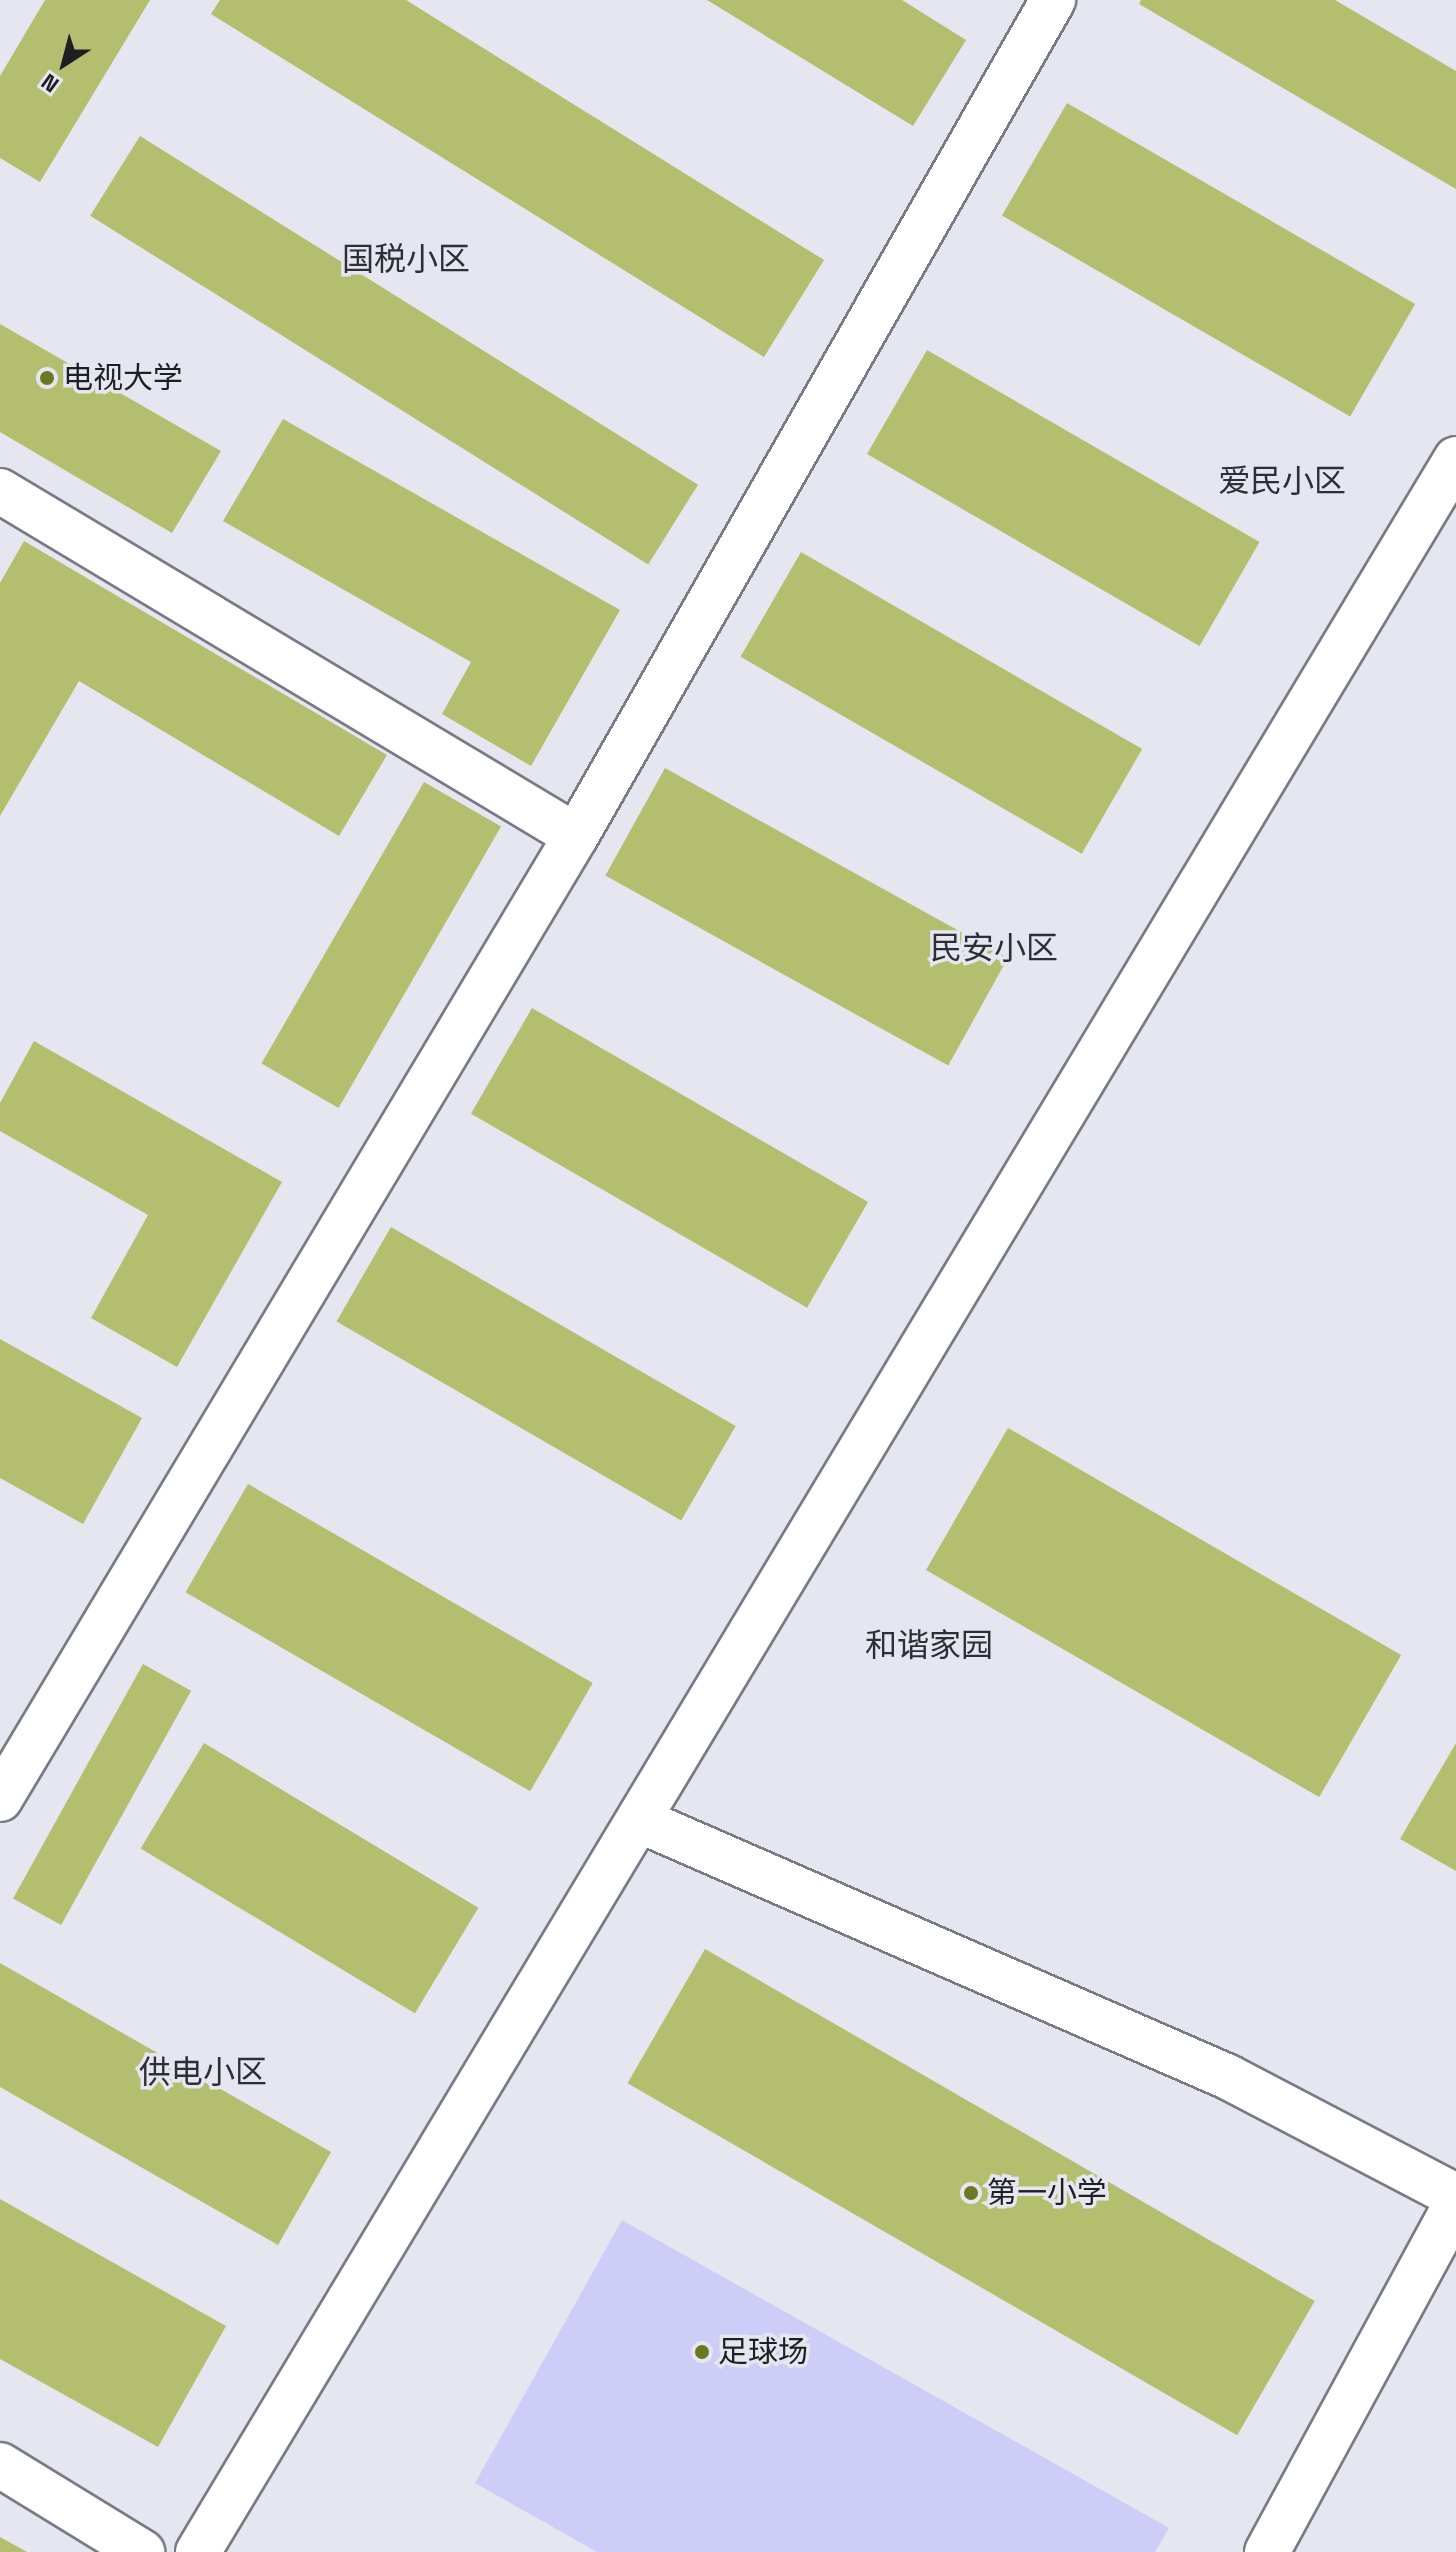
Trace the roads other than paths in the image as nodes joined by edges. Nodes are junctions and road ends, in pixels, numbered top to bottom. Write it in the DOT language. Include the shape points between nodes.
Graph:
graph roads {
  1 [pos="1053,0"];
  2 [pos="1456,459"];
  3 [pos="0,491"];
  4 [pos="576,836"];
  5 [pos="0,1799"];
  6 [pos="639,1820"];
  7 [pos="1456,2196"];
  8 [pos="1456,2204"];
  9 [pos="0,2465"];
  10 [pos="142,2552"];
  11 [pos="198,2552"];
  12 [pos="1267,2552"];
  1 -- 4 [label="street"];
  2 -- 6 [label="street"];
  3 -- 4 [label="street"];
  4 -- 5 [label="street"];
  6 -- 7 [label="street" via="1228,2077"];
  6 -- 11 [label="street"];
  8 -- 12 [label="street"];
  9 -- 10 [label="street"];
}
